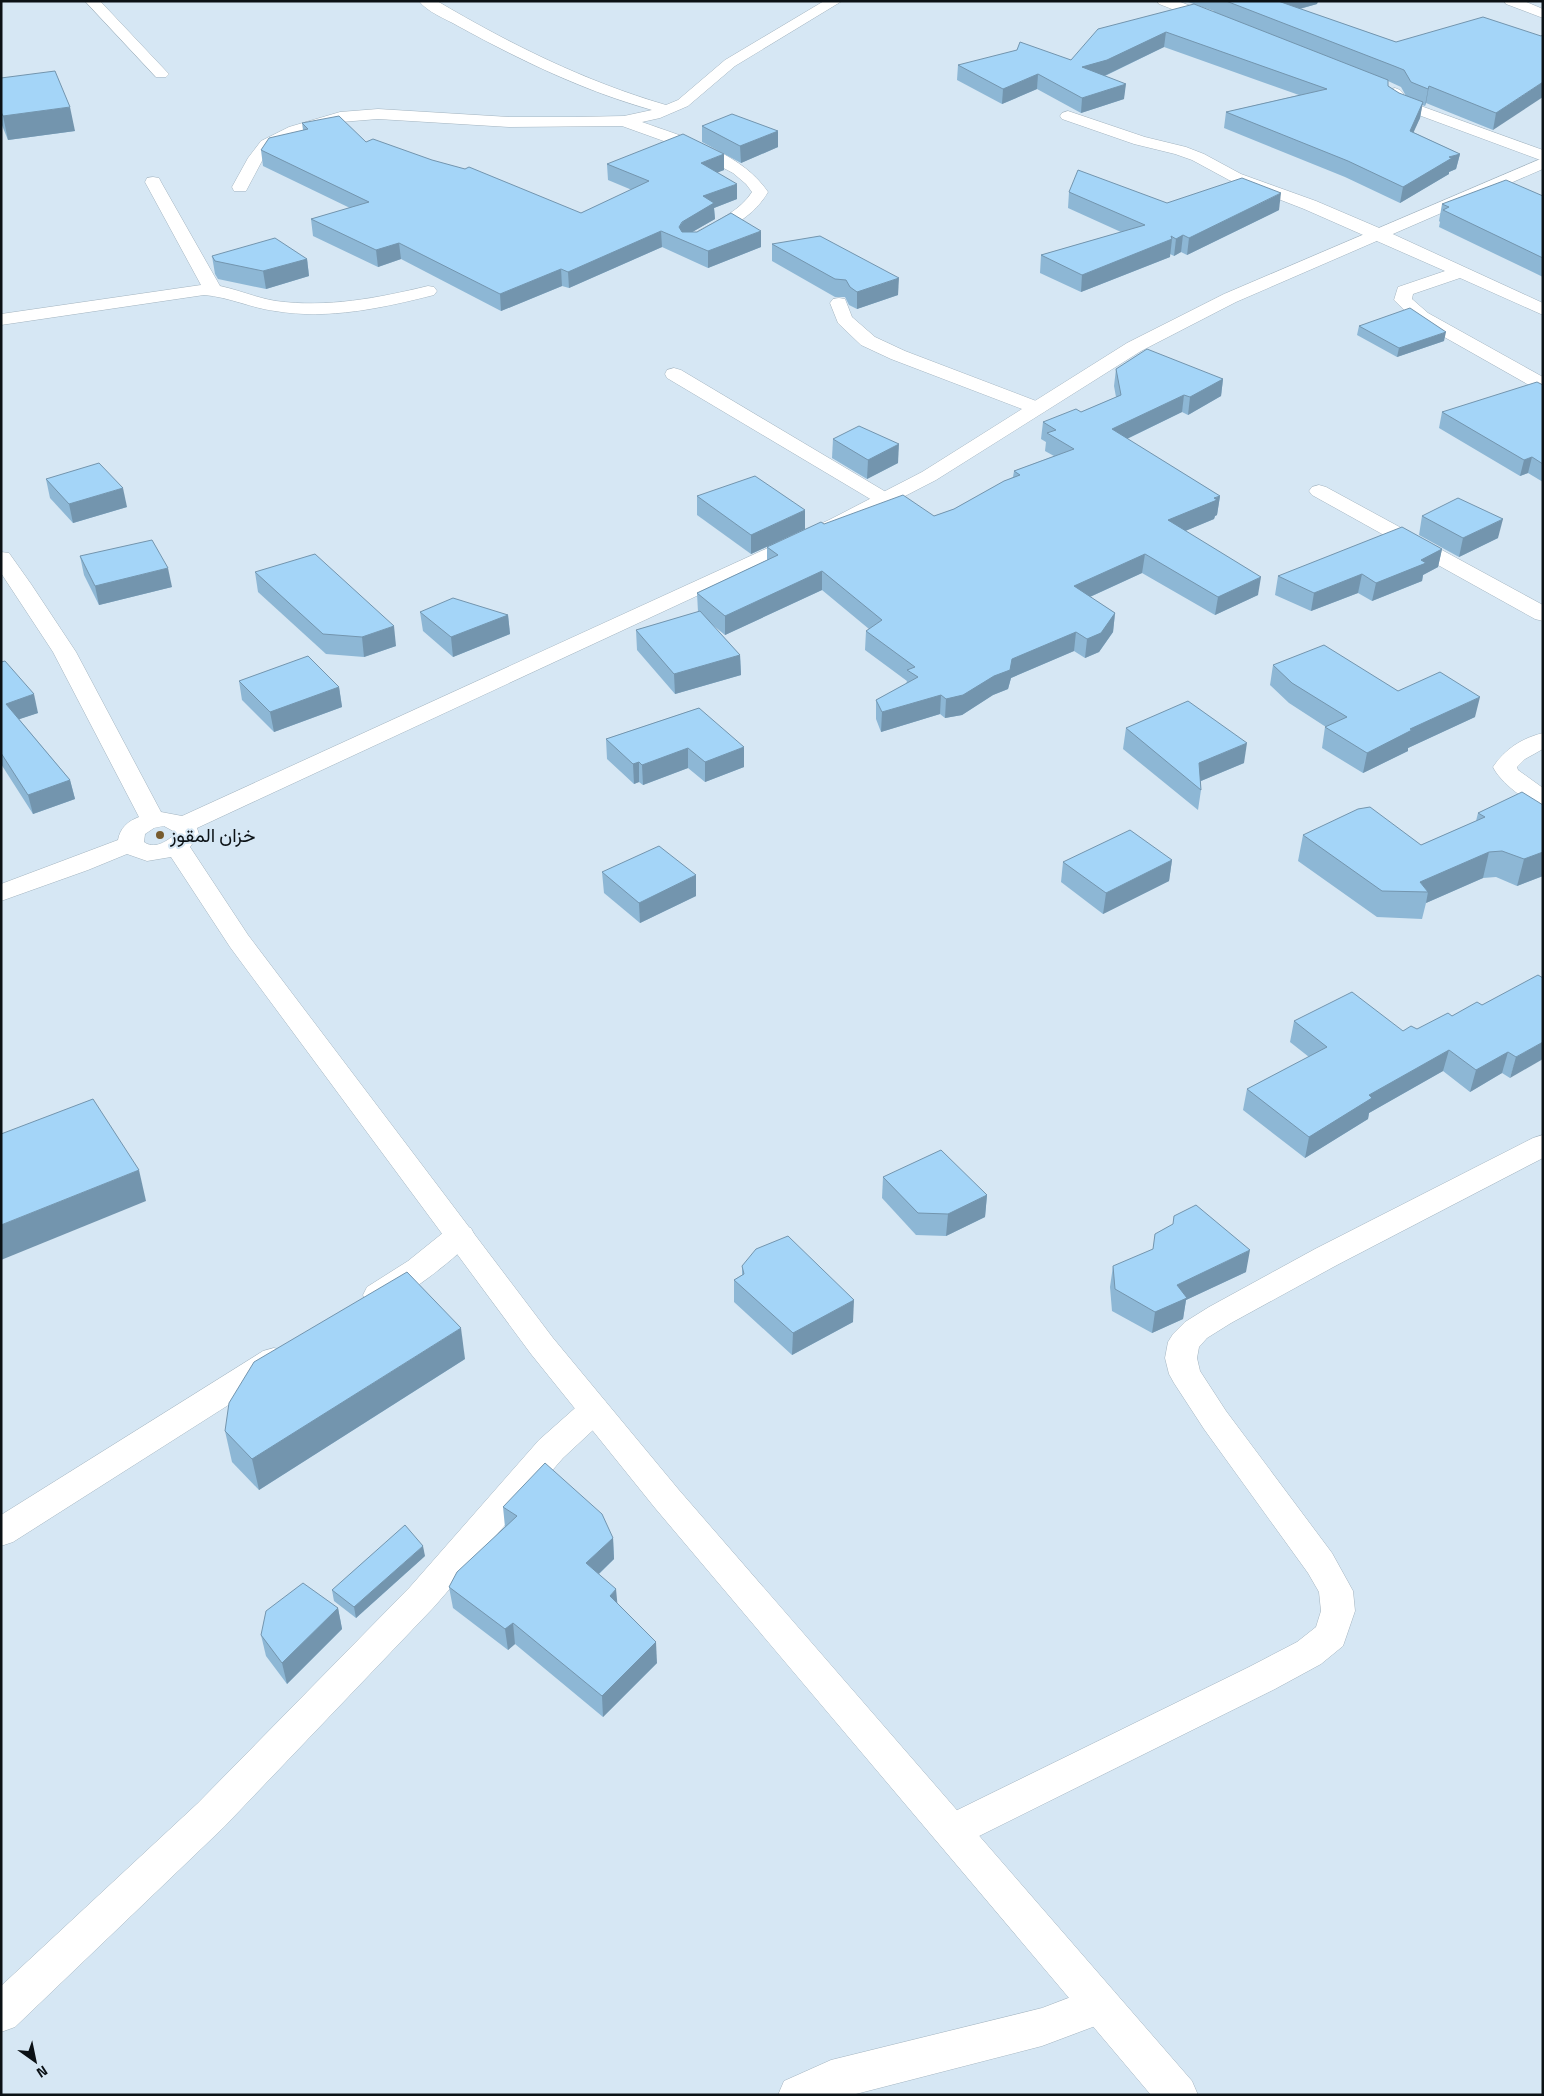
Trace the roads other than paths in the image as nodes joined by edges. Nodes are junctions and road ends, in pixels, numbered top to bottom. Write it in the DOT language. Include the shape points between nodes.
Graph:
graph roads {
  1 [pos="92,1"];
  2 [pos="426,1"];
  3 [pos="835,1"];
  4 [pos="1164,1"];
  5 [pos="1511,1"];
  6 [pos="1543,14"];
  7 [pos="1228,26"];
  8 [pos="161,74"];
  9 [pos="1385,86"];
  10 [pos="668,110"];
  11 [pos="1068,116"];
  12 [pos="624,121"];
  13 [pos="1543,156"];
  14 [pos="1543,162"];
  15 [pos="153,182"];
  16 [pos="240,187"];
  17 [pos="1378,234"];
  18 [pos="690,243"];
  19 [pos="1458,273"];
  20 [pos="214,290"];
  21 [pos="428,292"];
  22 [pos="839,304"];
  23 [pos="1543,310"];
  24 [pos="1,320"];
  25 [pos="674,374"];
  26 [pos="1543,385"];
  27 [pos="1037,408"];
  28 [pos="1320,491"];
  29 [pos="884,499"];
  30 [pos="1,558"];
  31 [pos="1543,614"];
  32 [pos="1543,740"];
  33 [pos="1543,800"];
  34 [pos="153,821"];
  35 [pos="180,836"];
  36 [pos="130,844"];
  37 [pos="1,893"];
  38 [pos="1543,1145"];
  39 [pos="460,1236"];
  40 [pos="352,1311"];
  41 [pos="294,1348"];
  42 [pos="594,1410"];
  43 [pos="1,1532"];
  44 [pos="952,1831"];
  45 [pos="1100,2005"];
  46 [pos="1,2014"];
  47 [pos="798,2095"];
  48 [pos="1178,2095"];
  1 -- 8 [label="street"];
  2 -- 10 [label="street" via="521,54 631,99"];
  3 -- 10 [label="street" via="730,63 689,99"];
  4 -- 7 [label="street"];
  5 -- 6 [label="street"];
  9 -- 13 [label="street" via="1394,91 1394,100 1402,104"];
  10 -- 12 [label="street"];
  11 -- 17 [label="street" via="1140,141 1180,150 1235,177"];
  12 -- 16 [label="street" via="509,122 378,114 340,117 303,127 267,144"];
  12 -- 18 [label="street" via="719,159 736,168 758,187 757,200"];
  14 -- 17 [label="street"];
  15 -- 20 [label="street"];
  17 -- 19 [label="street"];
  17 -- 27 [label="street" via="1182,321"];
  19 -- 23 [label="street"];
  19 -- 26 [label="street" via="1404,291 1403,300 1422,316"];
  20 -- 21 [label="street" via="273,306 322,310"];
  20 -- 24 [label="street" via="166,294"];
  22 -- 27 [label="street" via="844,319 868,341"];
  25 -- 29 [label="street"];
  27 -- 29 [label="street" via="929,476"];
  28 -- 31 [label="street"];
  29 -- 35 [label="street"];
  30 -- 34 [label="street" via="68,660"];
  32 -- 33 [label="street" via="1518,753 1505,767 1508,774"];
  34 -- 35 [label="street" via="175,821"];
  34 -- 36 [label="street" via="134,830"];
  35 -- 36 [label="street" via="157,854 145,853"];
  35 -- 39 [label="street" via="239,941"];
  36 -- 37 [label="street"];
  38 -- 44 [label="street" via="1220,1315 1184,1342 1181,1358 1185,1374 1320,1563 1336,1591 1338,1611 1331,1636 1309,1653 1262,1678"];
  39 -- 40 [label="street" via="419,1269"];
  39 -- 42 [label="street"];
  41 -- 43 [label="street"];
  42 -- 44 [label="street" via="842,1706"];
  42 -- 46 [label="street" via="551,1449 422,1598 211,1815"];
  44 -- 45 [label="street"];
  45 -- 47 [label="street" via="1042,2027 831,2080"];
  45 -- 48 [label="street"];
}
